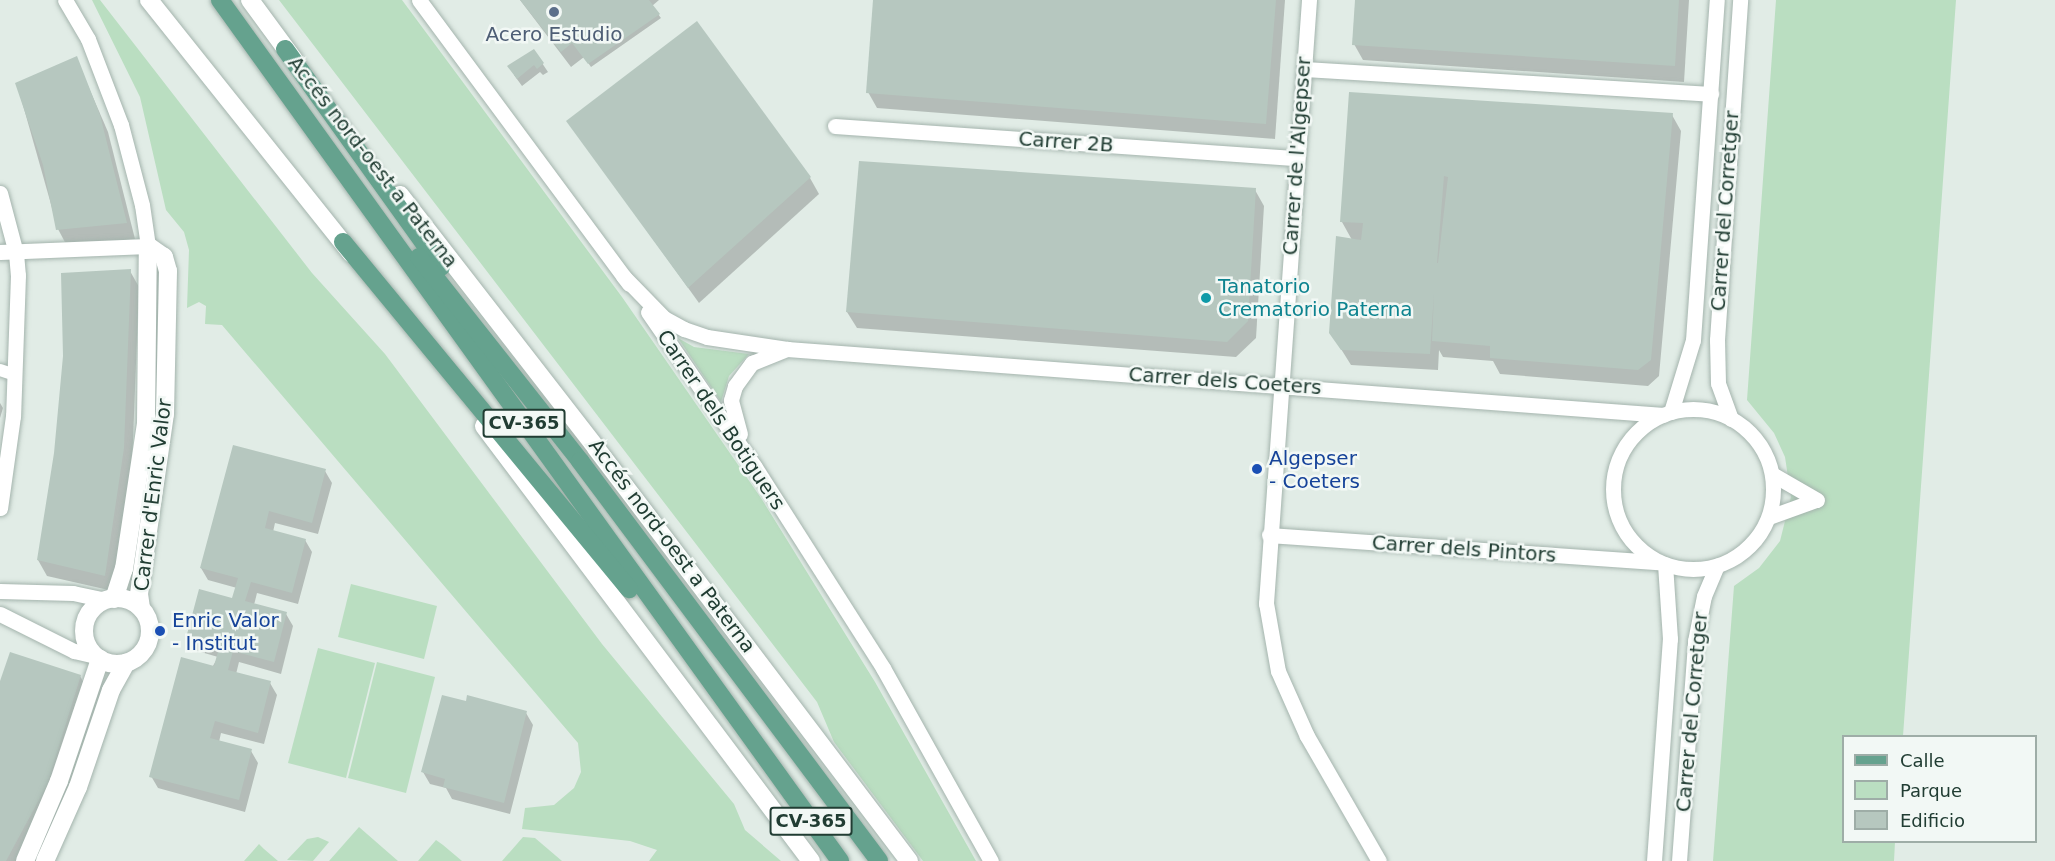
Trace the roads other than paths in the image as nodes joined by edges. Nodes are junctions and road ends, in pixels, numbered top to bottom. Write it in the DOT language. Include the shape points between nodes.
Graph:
graph roads {
  1 [pos="65,0"];
  2 [pos="149,0"];
  3 [pos="220,0"];
  4 [pos="250,0"];
  5 [pos="419,0"];
  6 [pos="1309,0"];
  7 [pos="1718,0"];
  8 [pos="1740,0"];
  9 [pos="285,49"];
  10 [pos="267,64"];
  11 [pos="1304,69"];
  12 [pos="1711,94"];
  13 [pos="835,126"];
  14 [pos="1297,158"];
  15 [pos="0,193"];
  16 [pos="343,242"];
  17 [pos="148,246"];
  18 [pos="0,252"];
  19 [pos="16,253"];
  20 [pos="623,276"];
  21 [pos="787,349"];
  22 [pos="0,370"];
  23 [pos="15,375"];
  24 [pos="1280,385"];
  25 [pos="1668,413"];
  26 [pos="1731,419"];
  27 [pos="580,461"];
  28 [pos="755,467"];
  29 [pos="1772,474"];
  30 [pos="2,484"];
  31 [pos="0,508"];
  32 [pos="1769,517"];
  33 [pos="1269,535"];
  34 [pos="1662,563"];
  35 [pos="1717,566"];
  36 [pos="0,591"];
  37 [pos="110,599"];
  38 [pos="141,608"];
  39 [pos="0,614"];
  40 [pos="98,657"];
  41 [pos="126,663"];
  42 [pos="782,781"];
  43 [pos="25,861"];
  44 [pos="45,861"];
  45 [pos="811,861"];
  46 [pos="840,861"];
  47 [pos="879,861"];
  48 [pos="909,861"];
  49 [pos="991,861"];
  50 [pos="1378,861"];
  51 [pos="1654,861"];
  52 [pos="1679,861"];
  1 -- 17 [label="street, Carrer d'Enric Valor" via="88,39 121,125 142,205"];
  2 -- 16 [label="street"];
  3 -- 10 [label="main road, Accés nord-oest a Paterna / CV-365"];
  4 -- 9 [label="street"];
  5 -- 20 [label="street, Carrer dels Botiguers"];
  6 -- 11 [label="street, Carrer de l'Algepser"];
  7 -- 12 [label="street, Carrer del Corretger"];
  8 -- 26 [label="street, Carrer del Corretger" via="1717,340 1718,383"];
  9 -- 27 [label="main road"];
  9 -- 48 [label="street" via="596,448"];
  10 -- 27 [label="main road, Accés nord-oest a Paterna / CV-365"];
  10 -- 42 [label="main road, Accés nord-oest a Paterna / CV-365"];
  11 -- 12 [label="street"];
  11 -- 14 [label="street, Carrer de l'Algepser"];
  12 -- 25 [label="street, Carrer del Corretger" via="1693,340"];
  13 -- 14 [label="street, Carrer 2B"];
  14 -- 24 [label="street, Carrer de l'Algepser"];
  15 -- 19 [label="street"];
  16 -- 42 [label="main road" via="548,488"];
  16 -- 45 [label="street" via="774,806"];
  17 -- 19 [label="street"];
  17 -- 37 [label="street, Carrer d'Enric Valor" via="146,423 124,569"];
  17 -- 38 [label="street, Carrer d'Enric Valor" via="164,257 168,271 165,414 139,594"];
  18 -- 19 [label="street"];
  19 -- 23 [label="street"];
  20 -- 21 [label="street, Carrer dels Coeters" via="664,318 684,329 707,337"];
  20 -- 28 [label="street, Carrer dels Botiguers"];
  21 -- 24 [label="street, Carrer dels Coeters"];
  21 -- 28 [label="street, Carrer dels Coeters" via="752,363 735,386 731,400 734,421"];
  22 -- 23 [label="street"];
  23 -- 30 [label="street"];
  24 -- 25 [label="street, Carrer dels Coeters"];
  24 -- 33 [label="street, Carrer de l'Algepser"];
  25 -- 26 [label="street" via="1712,411"];
  25 -- 34 [label="street" via="1641,428 1615,473 1614,500 1622,525 1637,546"];
  26 -- 29 [label="street" via="1757,442"];
  27 -- 47 [label="main road, Accés nord-oest a Paterna / CV-365"];
  28 -- 49 [label="street, Carrer dels Botiguers" via="883,668"];
  29 -- 32 [label="street"];
  29 -- 32 [label="street" via="1817,500"];
  30 -- 31 [label="street"];
  32 -- 35 [label="street" via="1751,544"];
  33 -- 34 [label="street, Carrer dels Pintors"];
  33 -- 50 [label="street, Carrer de l'Algepser" via="1266,603 1278,671 1307,735"];
  34 -- 35 [label="street" via="1682,569"];
  34 -- 51 [label="street, Carrer del Corretger" via="1670,639"];
  35 -- 52 [label="street, Carrer del Corretger" via="1704,596 1695,641"];
  36 -- 37 [label="street" via="73,592"];
  37 -- 38 [label="street" via="124,599"];
  37 -- 40 [label="street" via="91,612 85,630"];
  38 -- 41 [label="street" via="150,625 147,645"];
  39 -- 40 [label="street" via="74,651"];
  40 -- 41 [label="street"];
  40 -- 43 [label="street" via="59,781"];
  41 -- 44 [label="street" via="111,690 78,787"];
  42 -- 46 [label="main road, Accés nord-oest a Paterna / CV-365"];
}
